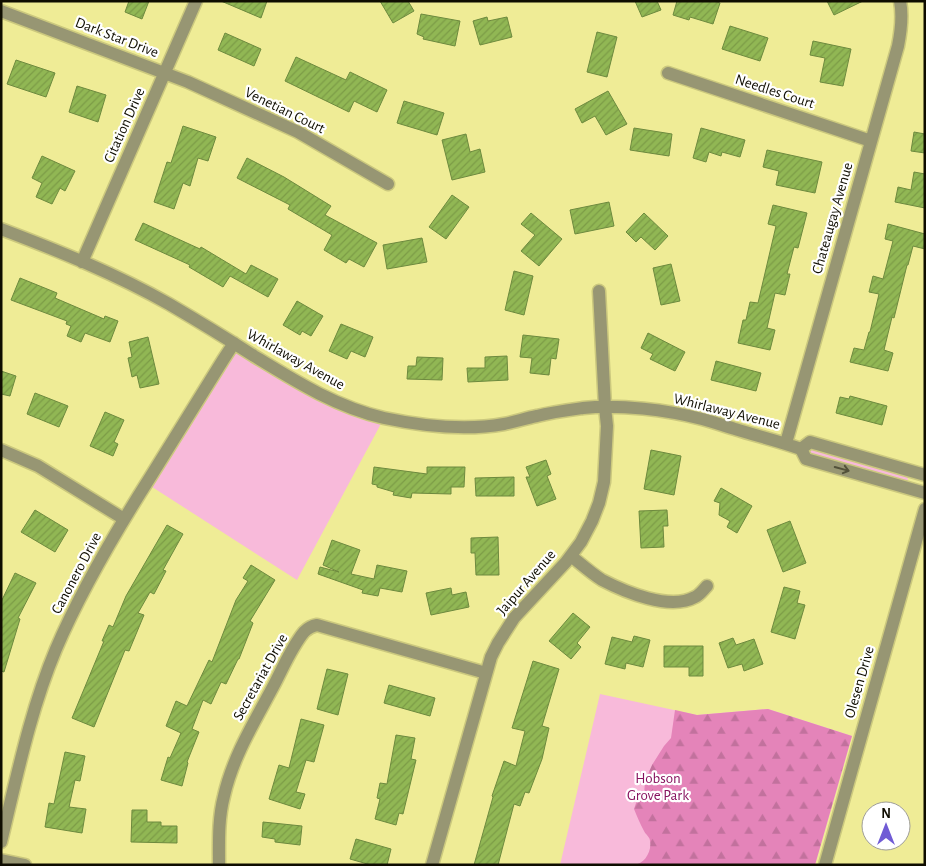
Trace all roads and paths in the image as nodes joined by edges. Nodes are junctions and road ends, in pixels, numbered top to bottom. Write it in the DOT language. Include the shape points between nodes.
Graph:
graph roads {
  1 [pos="196,1"];
  2 [pos="900,1"];
  3 [pos="1,11"];
  4 [pos="164,73"];
  5 [pos="668,73"];
  6 [pos="871,141"];
  7 [pos="388,184"];
  8 [pos="1,229"];
  9 [pos="82,262"];
  10 [pos="598,290"];
  11 [pos="234,343"];
  12 [pos="604,407"];
  13 [pos="786,443"];
  14 [pos="801,449"];
  15 [pos="1,450"];
  16 [pos="925,475"];
  17 [pos="925,493"];
  18 [pos="925,509"];
  19 [pos="124,519"];
  20 [pos="571,556"];
  21 [pos="707,586"];
  22 [pos="486,673"];
  23 [pos="1,842"];
  24 [pos="1,860"];
  25 [pos="25,865"];
  26 [pos="219,865"];
  27 [pos="432,865"];
  28 [pos="825,865"];
  1 -- 4 [label="street, Citation Drive"];
  2 -- 6 [label="street, Chateaugay Avenue" via="899,39"];
  3 -- 4 [label="street, Dark Star Drive"];
  4 -- 7 [label="street, Venetian Court" via="298,132"];
  4 -- 9 [label="street, Citation Drive"];
  5 -- 6 [label="street, Needles Court"];
  6 -- 13 [label="street, Chateaugay Avenue"];
  8 -- 9 [label="street, Whirlaway Avenue"];
  9 -- 11 [label="street, Whirlaway Avenue" via="154,296"];
  10 -- 12 [label="street, Jaipur Avenue"];
  11 -- 12 [label="street, Whirlaway Avenue" via="319,394 363,412 403,422 476,427"];
  11 -- 19 [label="street, Canonero Drive"];
  12 -- 13 [label="street, Whirlaway Avenue" via="676,413"];
  12 -- 20 [label="street, Jaipur Avenue" via="607,432 604,482 592,521"];
  13 -- 14 [label="street, Whirlaway Avenue"];
  14 -- 16 [label="street" via="810,442"];
  14 -- 17 [label="street, Whirlaway Avenue, one-way" via="806,459"];
  15 -- 19 [label="street" via="38,466"];
  18 -- 28 [label="street, Olesen Drive"];
  19 -- 23 [label="street, Canonero Drive" via="74,608 45,678 27,733"];
  20 -- 21 [label="street" via="601,579 648,599 682,601 696,597"];
  20 -- 22 [label="street, Jaipur Avenue" via="514,618 498,643"];
  22 -- 26 [label="street, Secretariat Drive" via="317,625 310,627 290,654 229,777 219,826"];
  22 -- 27 [label="street, Jaipur Avenue"];
  24 -- 25 [label="street"];
}
